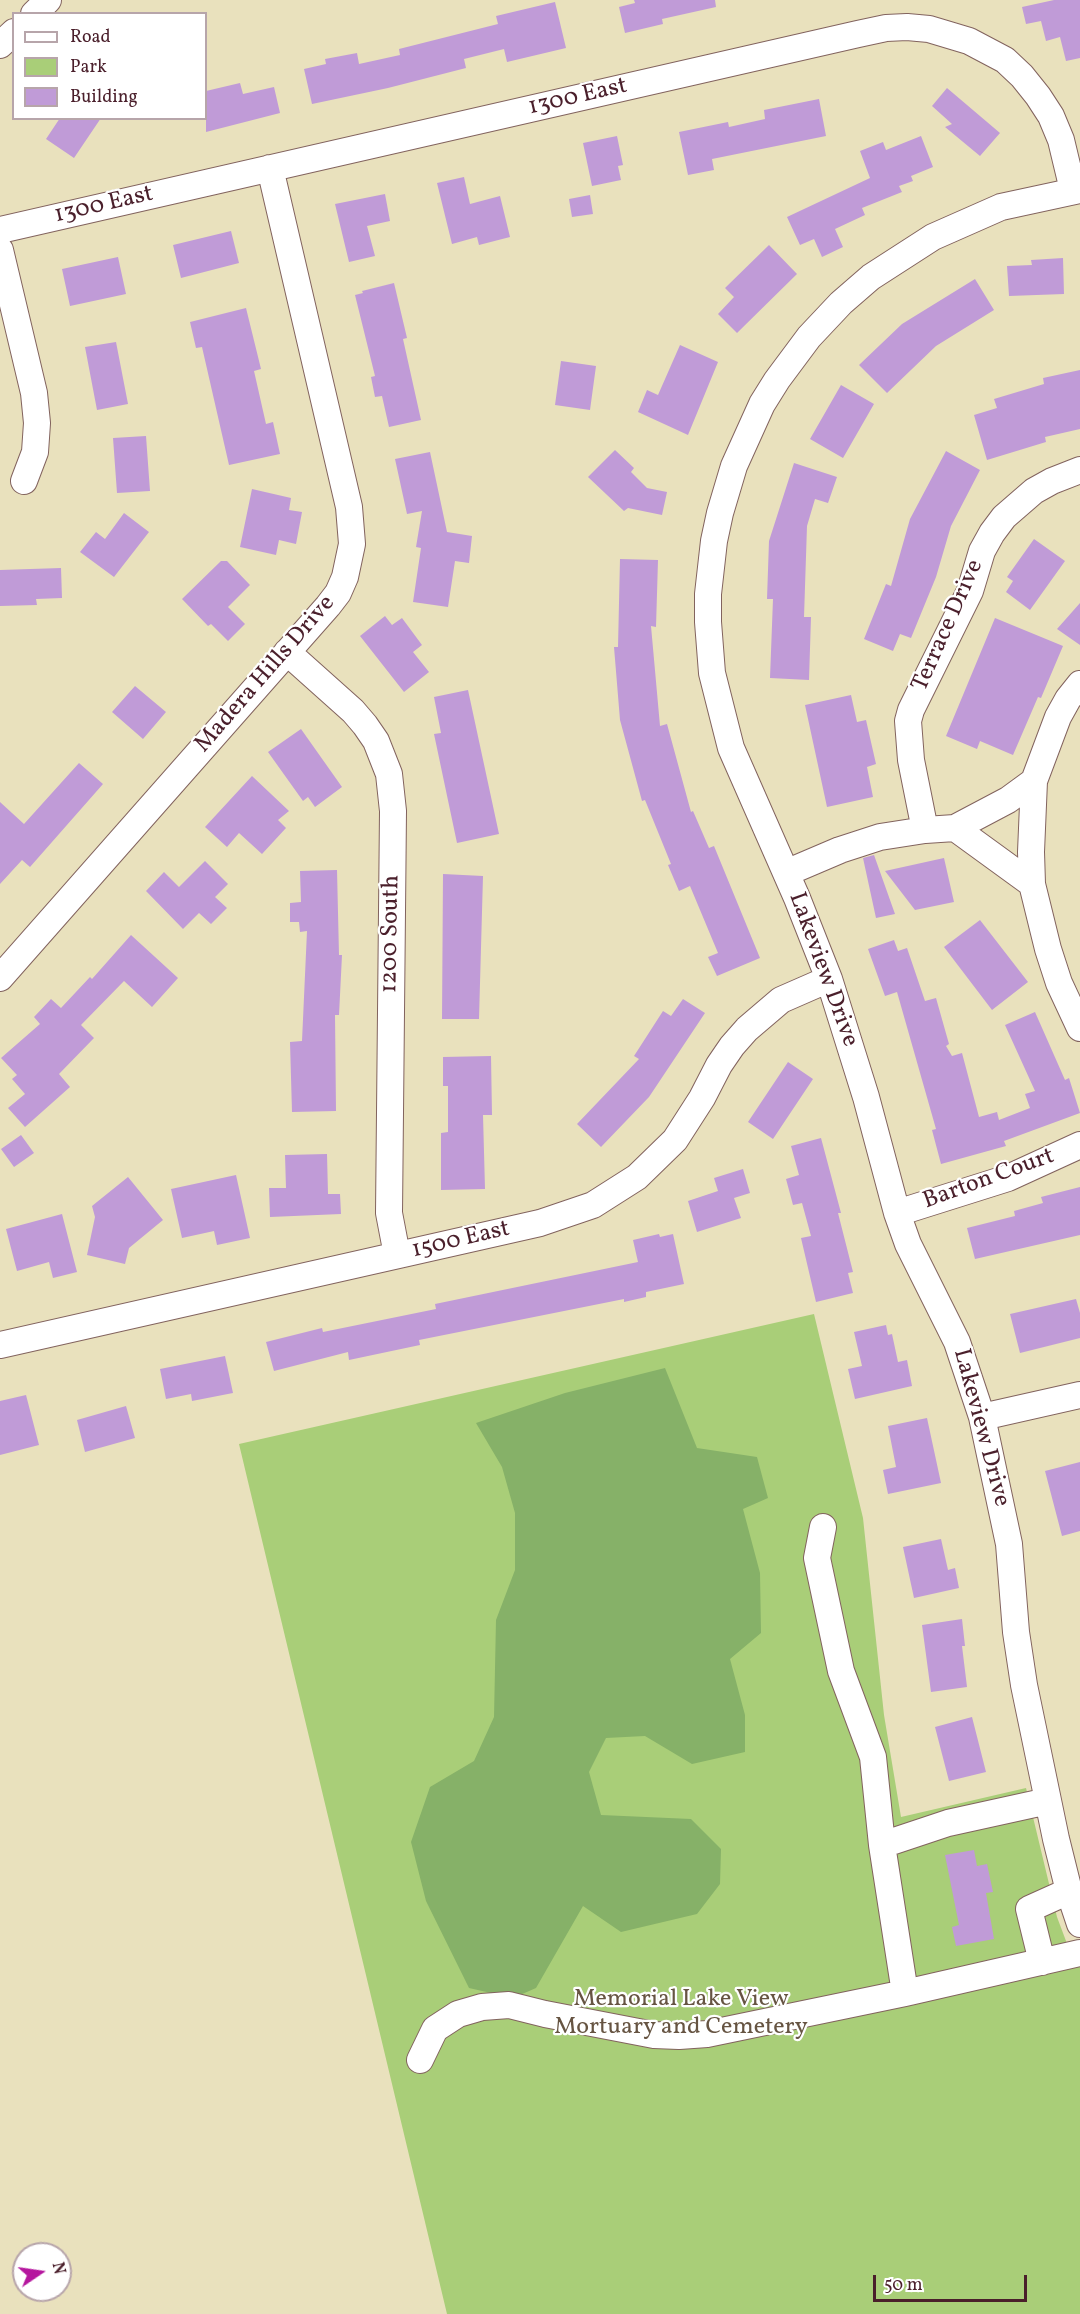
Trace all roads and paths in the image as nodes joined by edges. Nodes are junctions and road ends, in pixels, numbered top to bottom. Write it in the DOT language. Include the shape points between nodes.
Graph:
graph roads {
  1 [pos="48,0"];
  2 [pos="36,12"];
  3 [pos="12,34"];
  4 [pos="0,45"];
  5 [pos="270,168"];
  6 [pos="1076,190"];
  7 [pos="0,230"];
  8 [pos="0,250"];
  9 [pos="1080,470"];
  10 [pos="24,481"];
  11 [pos="287,652"];
  12 [pos="1080,684"];
  13 [pos="1034,781"];
  14 [pos="955,828"];
  15 [pos="925,830"];
  16 [pos="786,873"];
  17 [pos="1032,884"];
  18 [pos="0,978"];
  19 [pos="829,979"];
  20 [pos="1080,1028"];
  21 [pos="1080,1145"];
  22 [pos="897,1213"];
  23 [pos="397,1255"];
  24 [pos="0,1345"];
  25 [pos="1080,1395"];
  26 [pos="982,1417"];
  27 [pos="823,1527"];
  28 [pos="1048,1801"];
  29 [pos="882,1845"];
  30 [pos="1069,1891"];
  31 [pos="1080,1924"];
  32 [pos="1080,1953"];
  33 [pos="1042,1962"];
  34 [pos="905,1993"];
  35 [pos="420,2060"];
  1 -- 2 [label="street"];
  3 -- 4 [label="street"];
  5 -- 6 [label="street, 1300 East" via="858,34 907,27 929,28 969,41 1005,60 1022,76 1051,116"];
  5 -- 7 [label="street, 1300 East"];
  5 -- 11 [label="street, Madera Hills Drive" via="352,526 350,562 338,593"];
  6 -- 16 [label="street, Lakeview Drive" via="1001,207 966,221 871,277 841,303 791,359 762,404 743,445 727,486 714,542 708,594 709,646 731,748"];
  8 -- 10 [label="street" via="34,393 35,452"];
  9 -- 15 [label="street, Terrace Drive" via="1034,491 992,533 970,591 911,710 911,760"];
  11 -- 18 [label="street, Madera Hills Drive"];
  11 -- 23 [label="street, 1200 South" via="365,725 389,774 393,811 389,1213"];
  12 -- 13 [label="street" via="1058,717"];
  13 -- 14 [label="street" via="1008,800"];
  13 -- 17 [label="street"];
  14 -- 15 [label="street"];
  14 -- 17 [label="street"];
  15 -- 16 [label="street" via="860,843"];
  16 -- 19 [label="street, Lakeview Drive"];
  17 -- 20 [label="street" via="1059,983"];
  19 -- 22 [label="street, Lakeview Drive"];
  19 -- 23 [label="street, 1500 East" via="781,1000 747,1029 719,1065 675,1140 616,1192 593,1206 540,1223"];
  21 -- 22 [label="street, Barton Court" via="1008,1178"];
  22 -- 26 [label="street, Lakeview Drive" via="908,1244 957,1342"];
  23 -- 24 [label="street, 1500 East"];
  25 -- 26 [label="street"];
  26 -- 28 [label="street, Lakeview Drive" via="1005,1520 1019,1660"];
  27 -- 29 [label="street" via="817,1558 841,1671 873,1757"];
  28 -- 29 [label="street" via="948,1823"];
  28 -- 30 [label="street, Lakeview Drive"];
  29 -- 34 [label="street"];
  30 -- 31 [label="street, Lakeview Drive"];
  30 -- 33 [label="street" via="1029,1909"];
  32 -- 33 [label="street"];
  33 -- 34 [label="street"];
  34 -- 35 [label="street" via="707,2034 679,2036 654,2035 496,2004 446,2019 435,2029"];
}
